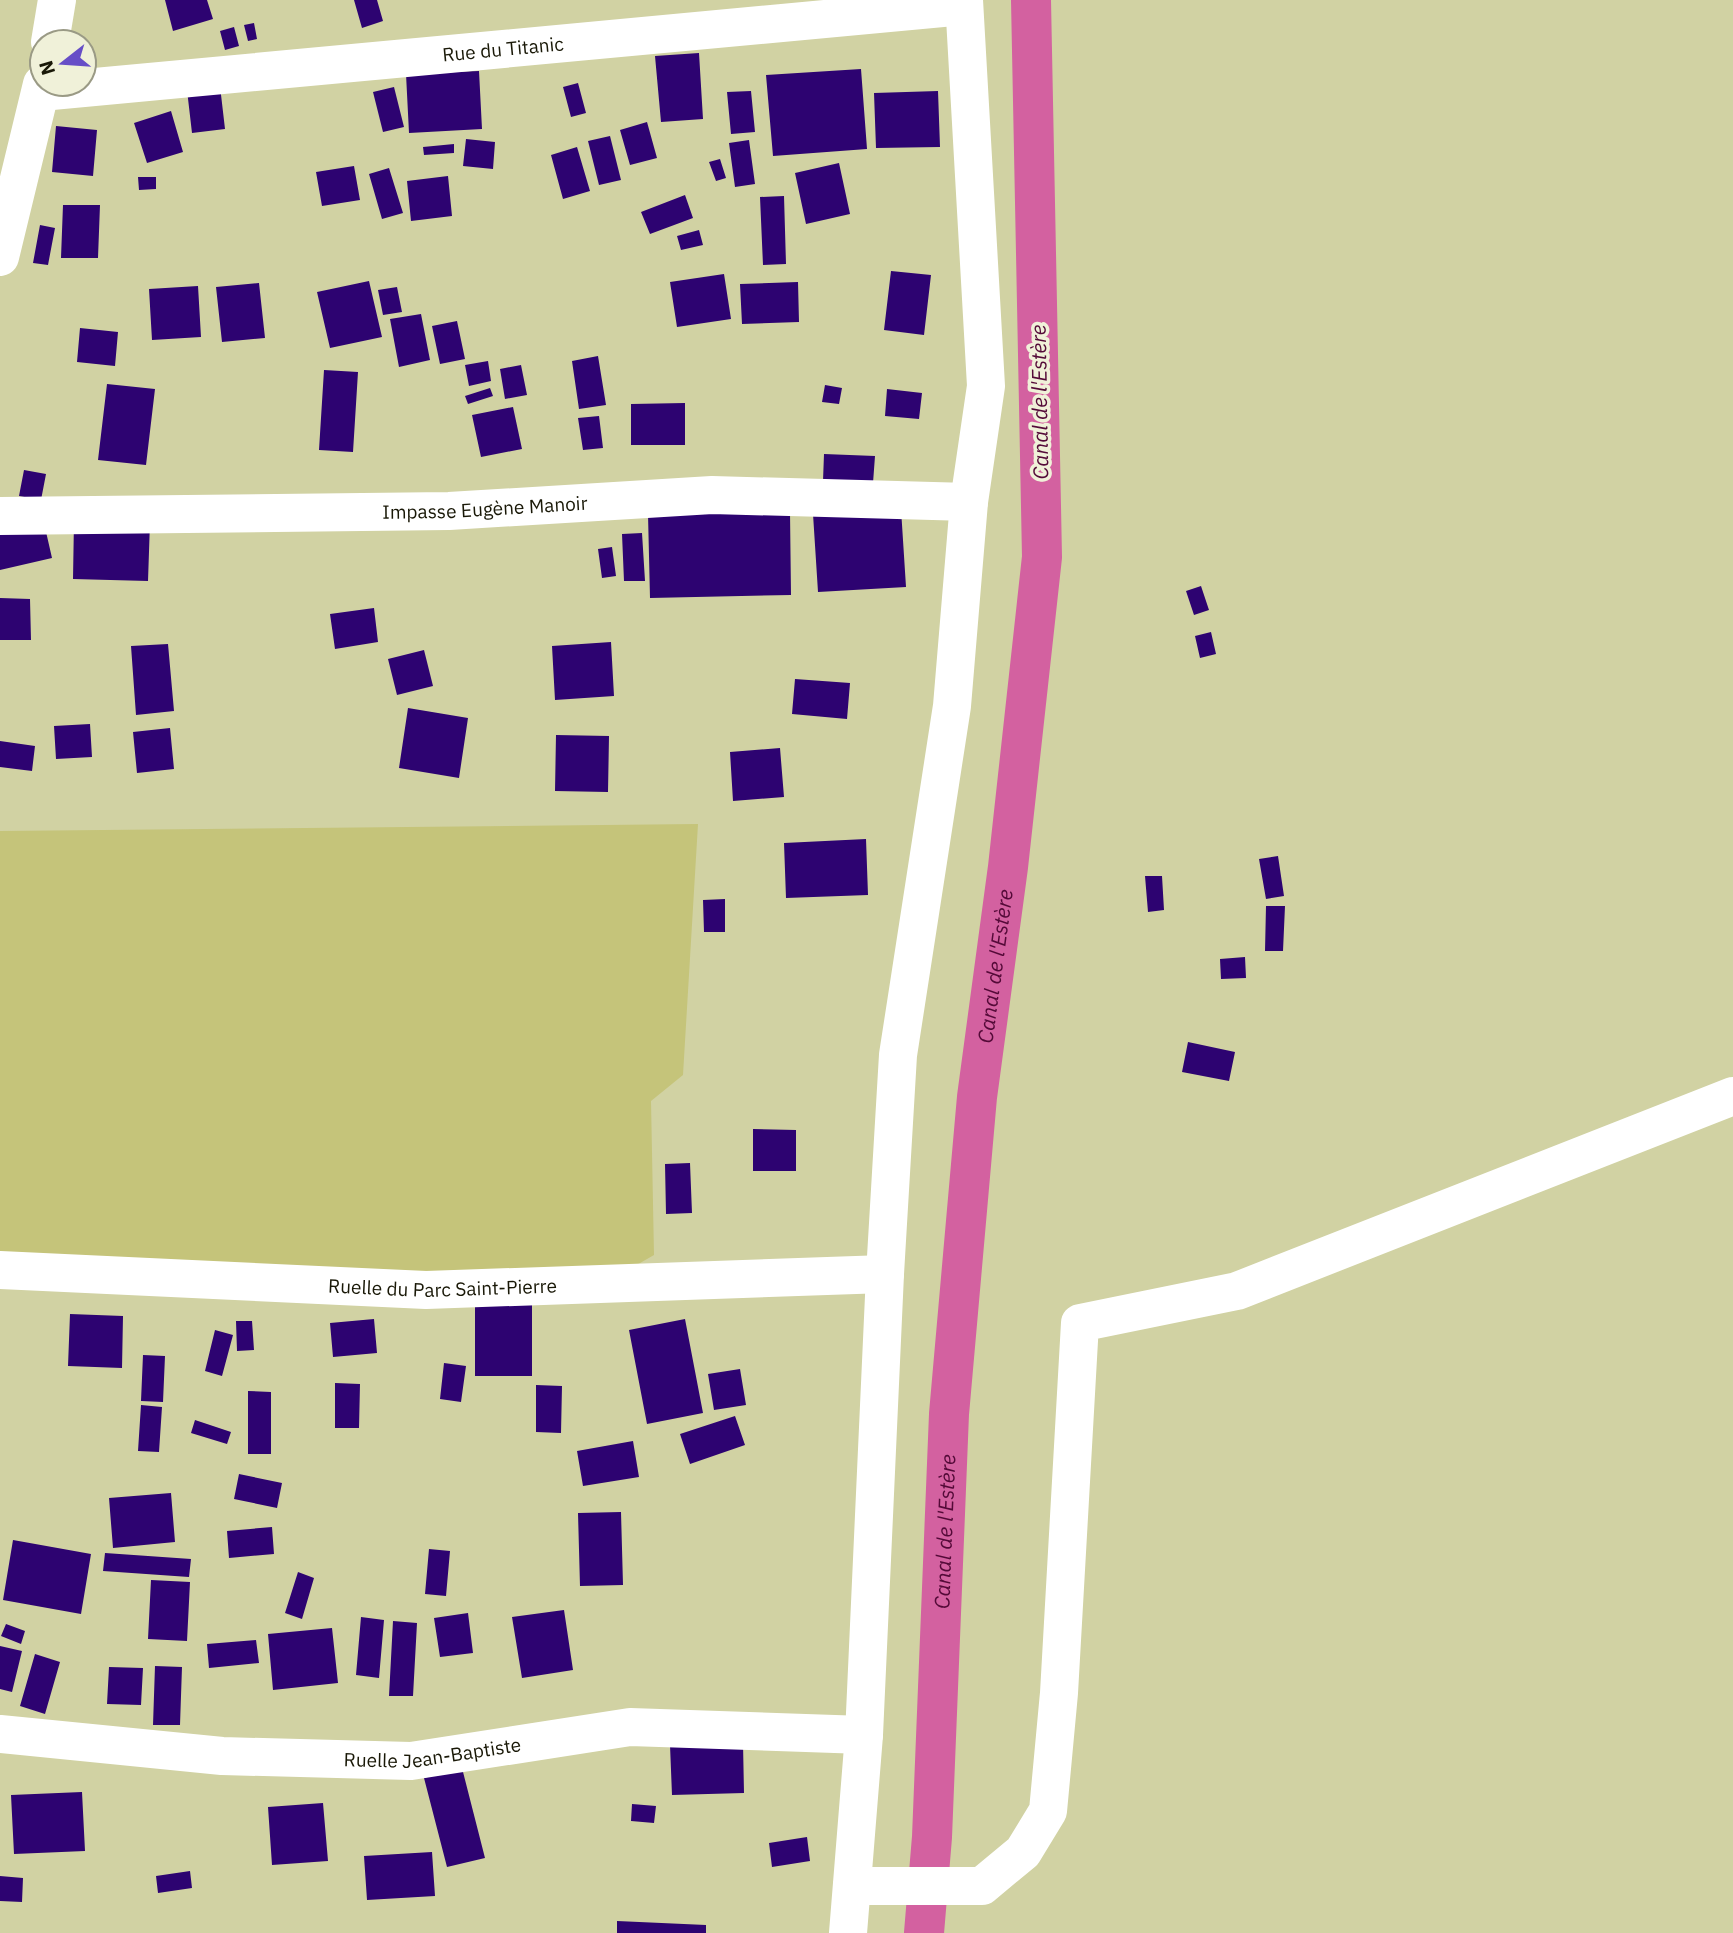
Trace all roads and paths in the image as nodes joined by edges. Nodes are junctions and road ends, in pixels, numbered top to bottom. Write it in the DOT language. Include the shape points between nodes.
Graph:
graph roads {
  1 [pos="58,0"];
  2 [pos="964,3"];
  3 [pos="53,28"];
  4 [pos="98,83"];
  5 [pos="40,98"];
  6 [pos="0,257"];
  7 [pos="969,502"];
  8 [pos="0,516"];
  9 [pos="1733,1097"];
  10 [pos="0,1270"];
  11 [pos="885,1273"];
  12 [pos="0,1734"];
  13 [pos="864,1735"];
  14 [pos="852,1886"];
  15 [pos="848,1933"];
  1 -- 3 [label="street"];
  2 -- 4 [label="street, Rue du Titanic"];
  2 -- 7 [label="street" via="986,386"];
  5 -- 6 [label="street"];
  7 -- 8 [label="street, Impasse Eugène Manoir" via="712,495 449,511"];
  7 -- 11 [label="street" via="952,706 898,1055"];
  9 -- 14 [label="street" via="1237,1291 1080,1323 1048,1811 1023,1852 982,1886"];
  10 -- 11 [label="street, Ruelle du Parc Saint-Pierre" via="426,1290"];
  11 -- 13 [label="street"];
  12 -- 13 [label="street, Ruelle Jean-Baptiste" via="222,1756 411,1761 630,1727"];
  13 -- 14 [label="street"];
  14 -- 15 [label="street"];
}
